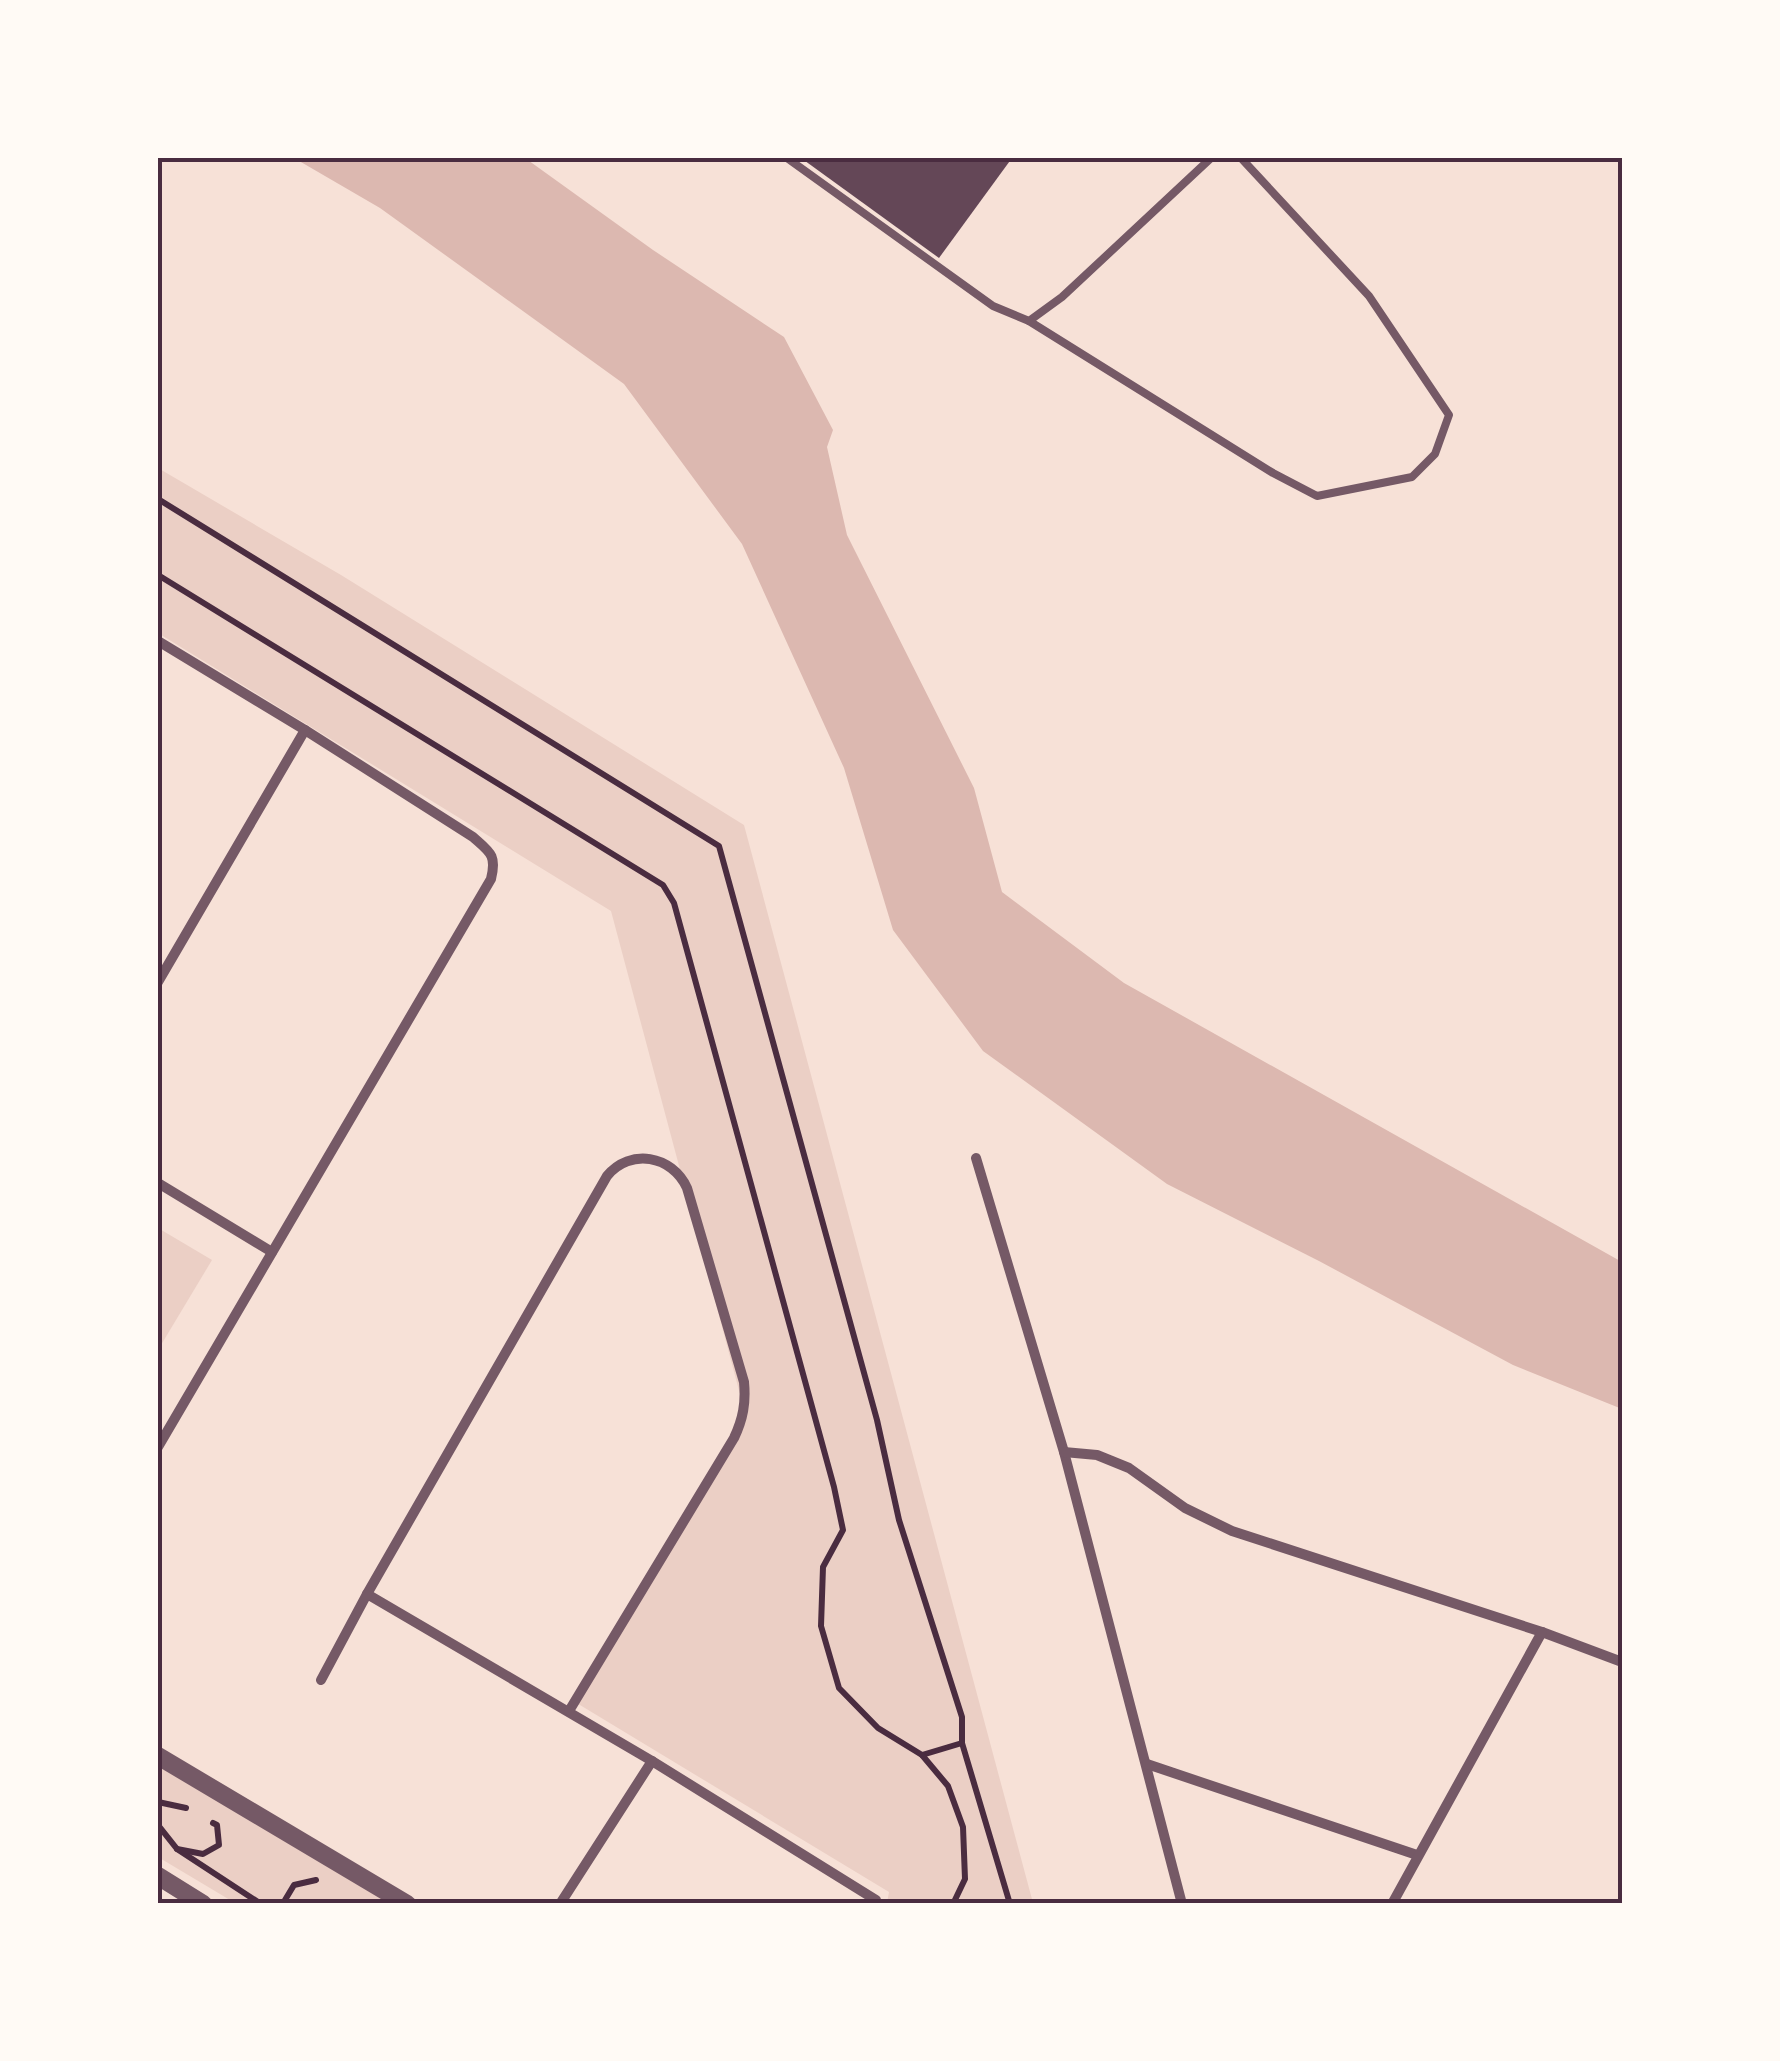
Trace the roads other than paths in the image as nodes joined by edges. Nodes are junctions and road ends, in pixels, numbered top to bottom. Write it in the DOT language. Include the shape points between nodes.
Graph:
graph roads {
  1 [pos="787,158"];
  2 [pos="1212,158"];
  3 [pos="1241,158"];
  4 [pos="1029,322"];
  5 [pos="158,641"];
  6 [pos="304,730"];
  7 [pos="158,982"];
  8 [pos="976,1158"];
  9 [pos="158,1183"];
  10 [pos="272,1252"];
  11 [pos="158,1447"];
  12 [pos="1064,1452"];
  13 [pos="367,1594"];
  14 [pos="1542,1632"];
  15 [pos="1622,1662"];
  16 [pos="320,1680"];
  17 [pos="569,1711"];
  18 [pos="158,1756"];
  19 [pos="652,1761"];
  20 [pos="1146,1764"];
  21 [pos="1417,1855"];
  22 [pos="158,1876"];
  23 [pos="876,1900"];
  24 [pos="203,1904"];
  25 [pos="407,1904"];
  26 [pos="560,1904"];
  27 [pos="1182,1904"];
  28 [pos="1392,1904"];
  1 -- 4 [label="lane" via="993,306"];
  2 -- 4 [label="lane"];
  3 -- 4 [label="lane" via="1369,296 1449,415 1435,454 1412,477 1317,496"];
  5 -- 6 [label="street"];
  6 -- 7 [label="street"];
  6 -- 10 [label="street" via="473,837 494,858 491,879"];
  8 -- 12 [label="street"];
  9 -- 10 [label="street"];
  10 -- 11 [label="street"];
  12 -- 14 [label="street" via="1129,1468 1232,1531"];
  12 -- 20 [label="street"];
  13 -- 16 [label="street"];
  13 -- 17 [label="street"];
  13 -- 17 [label="street" via="615,1166 646,1157 668,1164 682,1177 746,1403 734,1438"];
  14 -- 15 [label="street"];
  14 -- 21 [label="street"];
  17 -- 19 [label="street"];
  18 -- 25 [label="street"];
  19 -- 23 [label="street"];
  19 -- 26 [label="street"];
  20 -- 21 [label="street"];
  20 -- 27 [label="street"];
  21 -- 28 [label="street"];
  22 -- 24 [label="street"];
}
